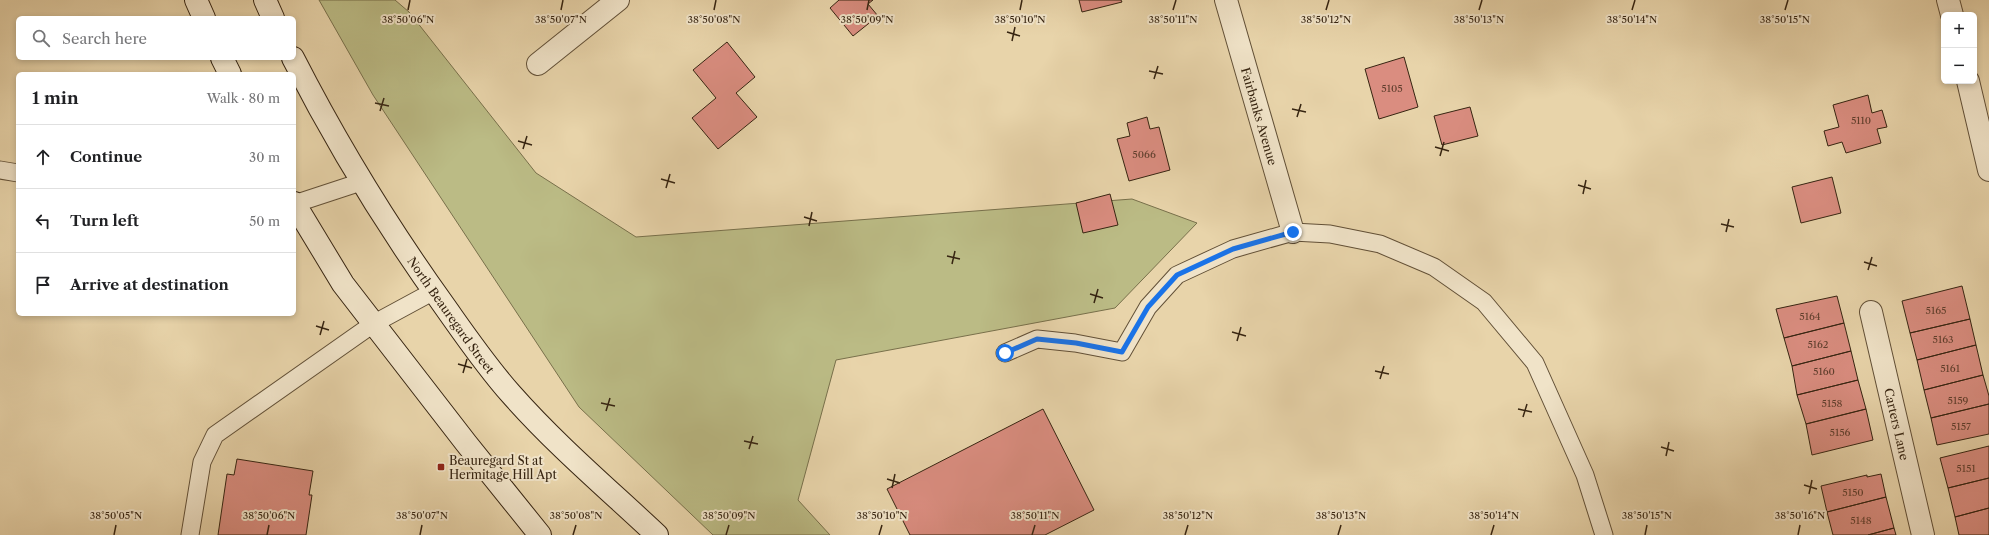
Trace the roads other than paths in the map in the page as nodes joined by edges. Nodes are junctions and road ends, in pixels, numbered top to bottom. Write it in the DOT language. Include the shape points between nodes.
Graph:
graph roads {
  1 [pos="196,0"];
  2 [pos="265,0"];
  3 [pos="618,0"];
  4 [pos="1226,0"];
  5 [pos="1948,0"];
  6 [pos="1951,12"];
  7 [pos="203,16"];
  8 [pos="272,16"];
  9 [pos="223,60"];
  10 [pos="294,60"];
  11 [pos="538,64"];
  12 [pos="229,72"];
  13 [pos="1969,84"];
  14 [pos="0,170"];
  15 [pos="1989,170"];
  16 [pos="16,173"];
  17 [pos="361,182"];
  18 [pos="296,203"];
  19 [pos="296,207"];
  20 [pos="1293,232"];
  21 [pos="434,291"];
  22 [pos="1871,312"];
  23 [pos="373,324"];
  24 [pos="1005,353"];
  25 [pos="190,535"];
  26 [pos="540,535"];
  27 [pos="657,535"];
  28 [pos="1604,535"];
  29 [pos="1924,535"];
  1 -- 7 [label="main road"];
  2 -- 8 [label="main road"];
  3 -- 11 [label="main road"];
  4 -- 20 [label="main road, Fairbanks Avenue"];
  5 -- 6 [label="main road"];
  9 -- 12 [label="main road"];
  10 -- 17 [label="main road, North Beauregard Street"];
  13 -- 15 [label="main road"];
  14 -- 16 [label="lane"];
  17 -- 18 [label="lane"];
  17 -- 21 [label="main road, North Beauregard Street"];
  19 -- 23 [label="main road" via="343,284"];
  20 -- 24 [label="lane" via="1233,249 1177,275 1148,307 1122,352 1037,339"];
  20 -- 28 [label="lane" via="1330,234 1380,244 1434,267 1484,302 1535,363 1585,475"];
  21 -- 23 [label="lane"];
  21 -- 27 [label="main road, North Beauregard Street" via="510,394"];
  22 -- 29 [label="main road, Carters Lane"];
  23 -- 25 [label="lane" via="215,435 202,462"];
  23 -- 26 [label="main road"];
}
